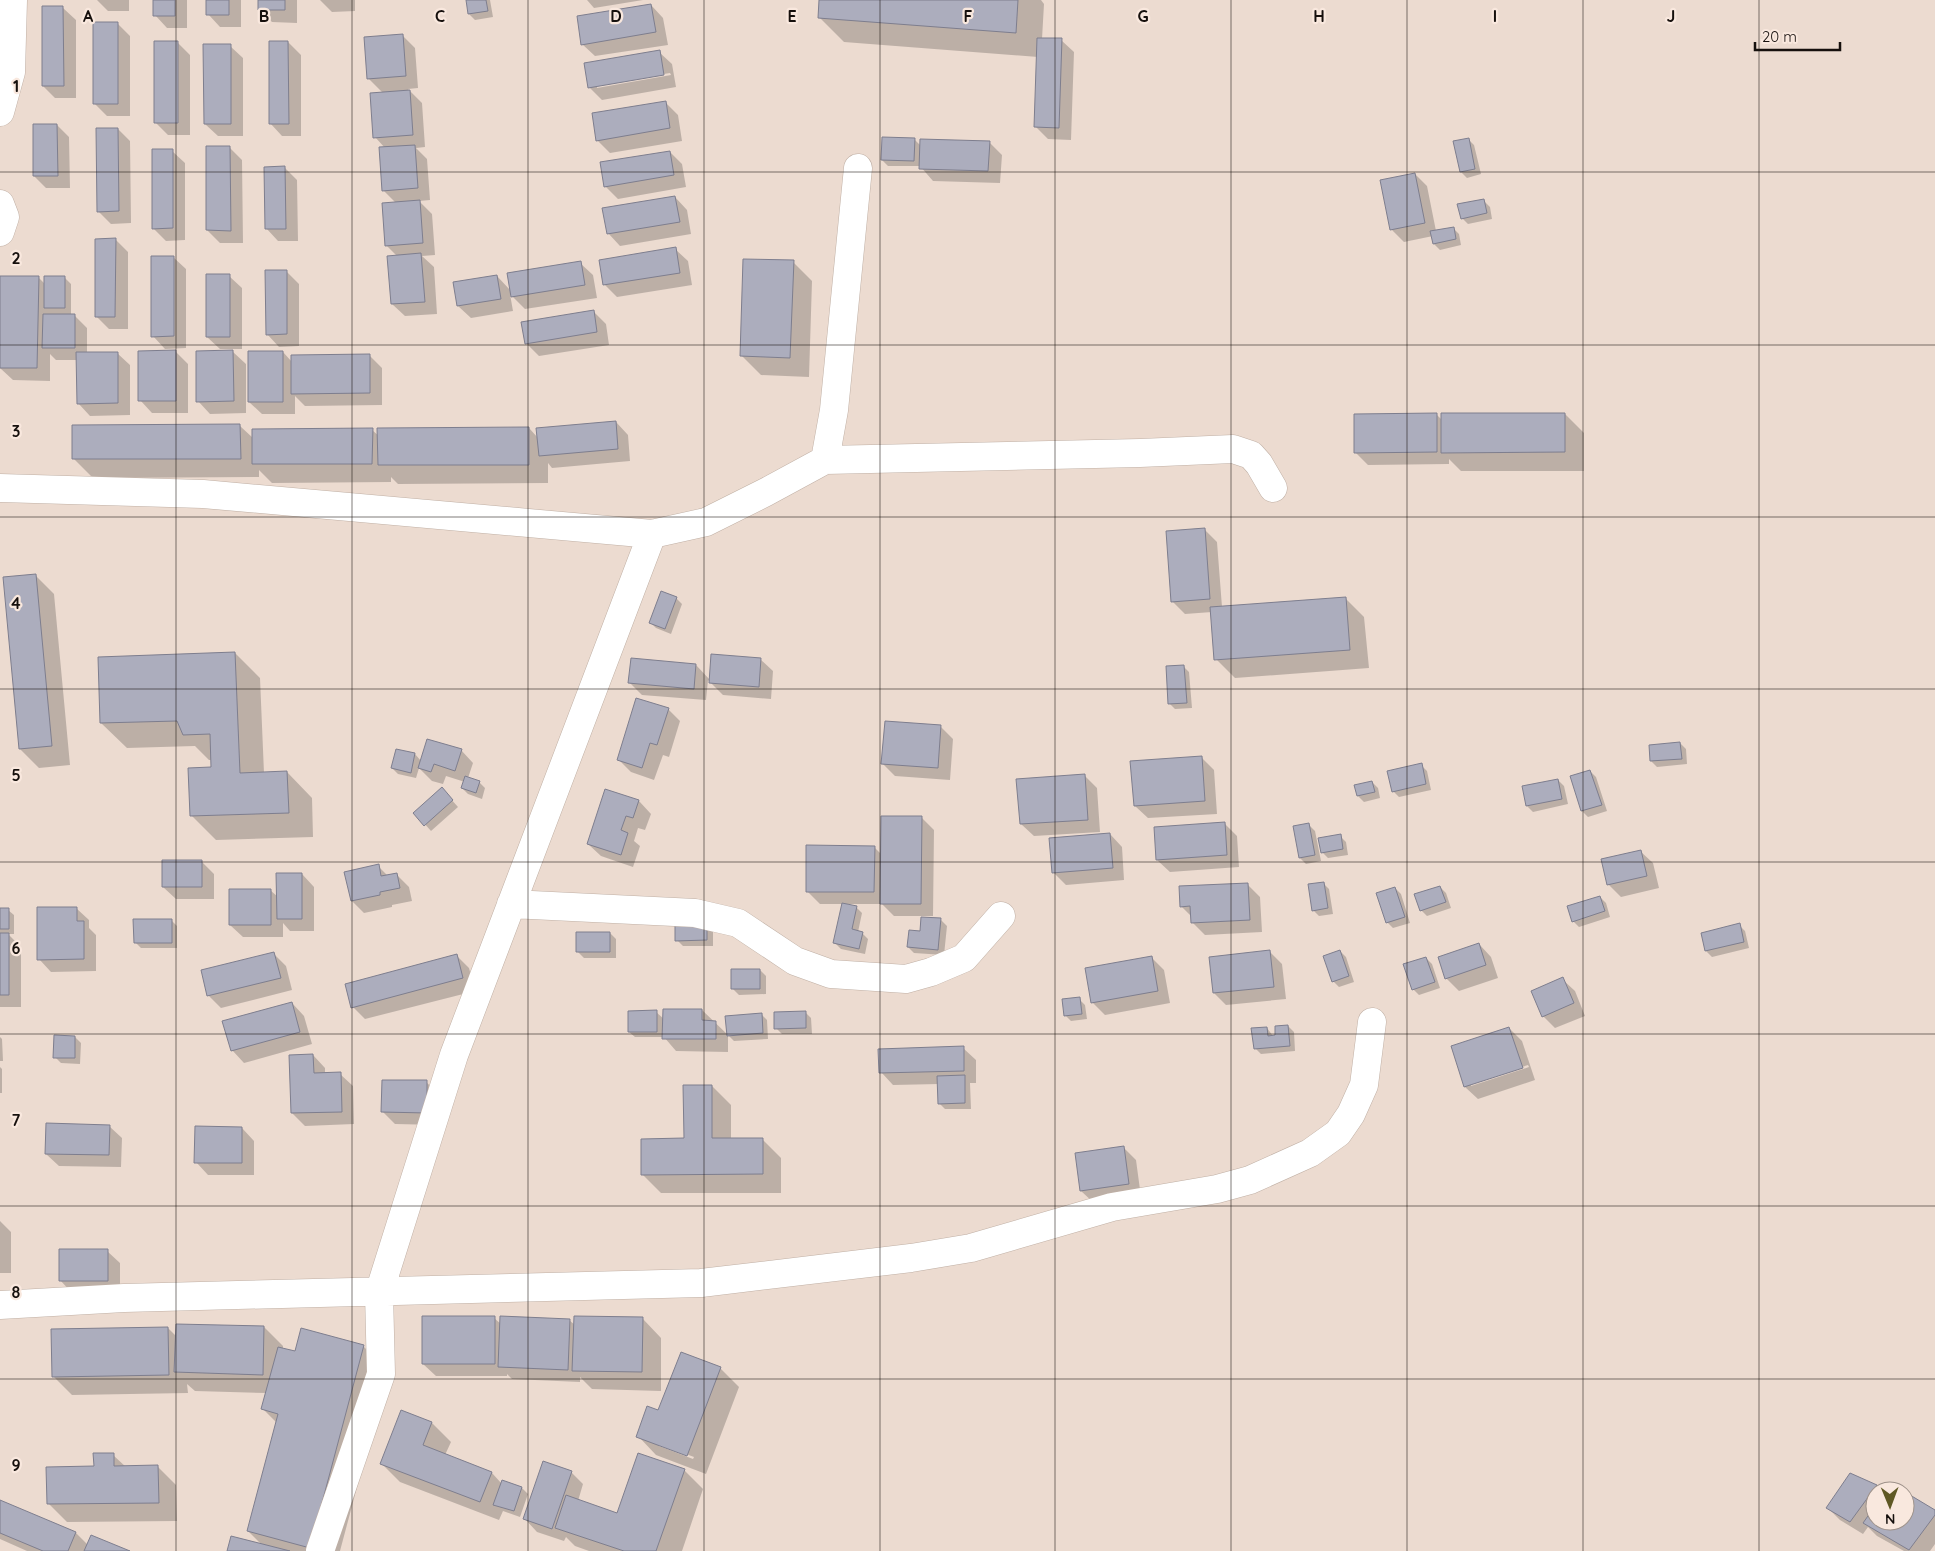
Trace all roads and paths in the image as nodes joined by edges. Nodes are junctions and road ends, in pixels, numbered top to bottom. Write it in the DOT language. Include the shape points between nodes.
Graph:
graph roads {
  1 [pos="12,0"];
  2 [pos="0,112"];
  3 [pos="858,168"];
  4 [pos="0,204"];
  5 [pos="0,232"];
  6 [pos="825,460"];
  7 [pos="0,488"];
  8 [pos="1273,488"];
  9 [pos="652,534"];
  10 [pos="511,904"];
  11 [pos="1001,916"];
  12 [pos="1372,1022"];
  13 [pos="379,1293"];
  14 [pos="0,1304"];
  15 [pos="320,1551"];
  1 -- 2 [label="street" via="11,72"];
  3 -- 6 [label="street" via="834,410"];
  4 -- 5 [label="street" via="5,218"];
  6 -- 8 [label="street" via="1233,449 1251,455"];
  6 -- 9 [label="street" via="706,522"];
  7 -- 9 [label="street" via="203,494"];
  9 -- 10 [label="street"];
  10 -- 11 [label="street" via="695,913 738,923 795,961 832,974 906,978 964,958"];
  10 -- 13 [label="street" via="454,1055"];
  12 -- 13 [label="street" via="1364,1085 1351,1114 1338,1132 1310,1153 1250,1180 1112,1207 971,1248 836,1268 701,1283"];
  13 -- 14 [label="street"];
  13 -- 15 [label="street" via="381,1374"];
}
